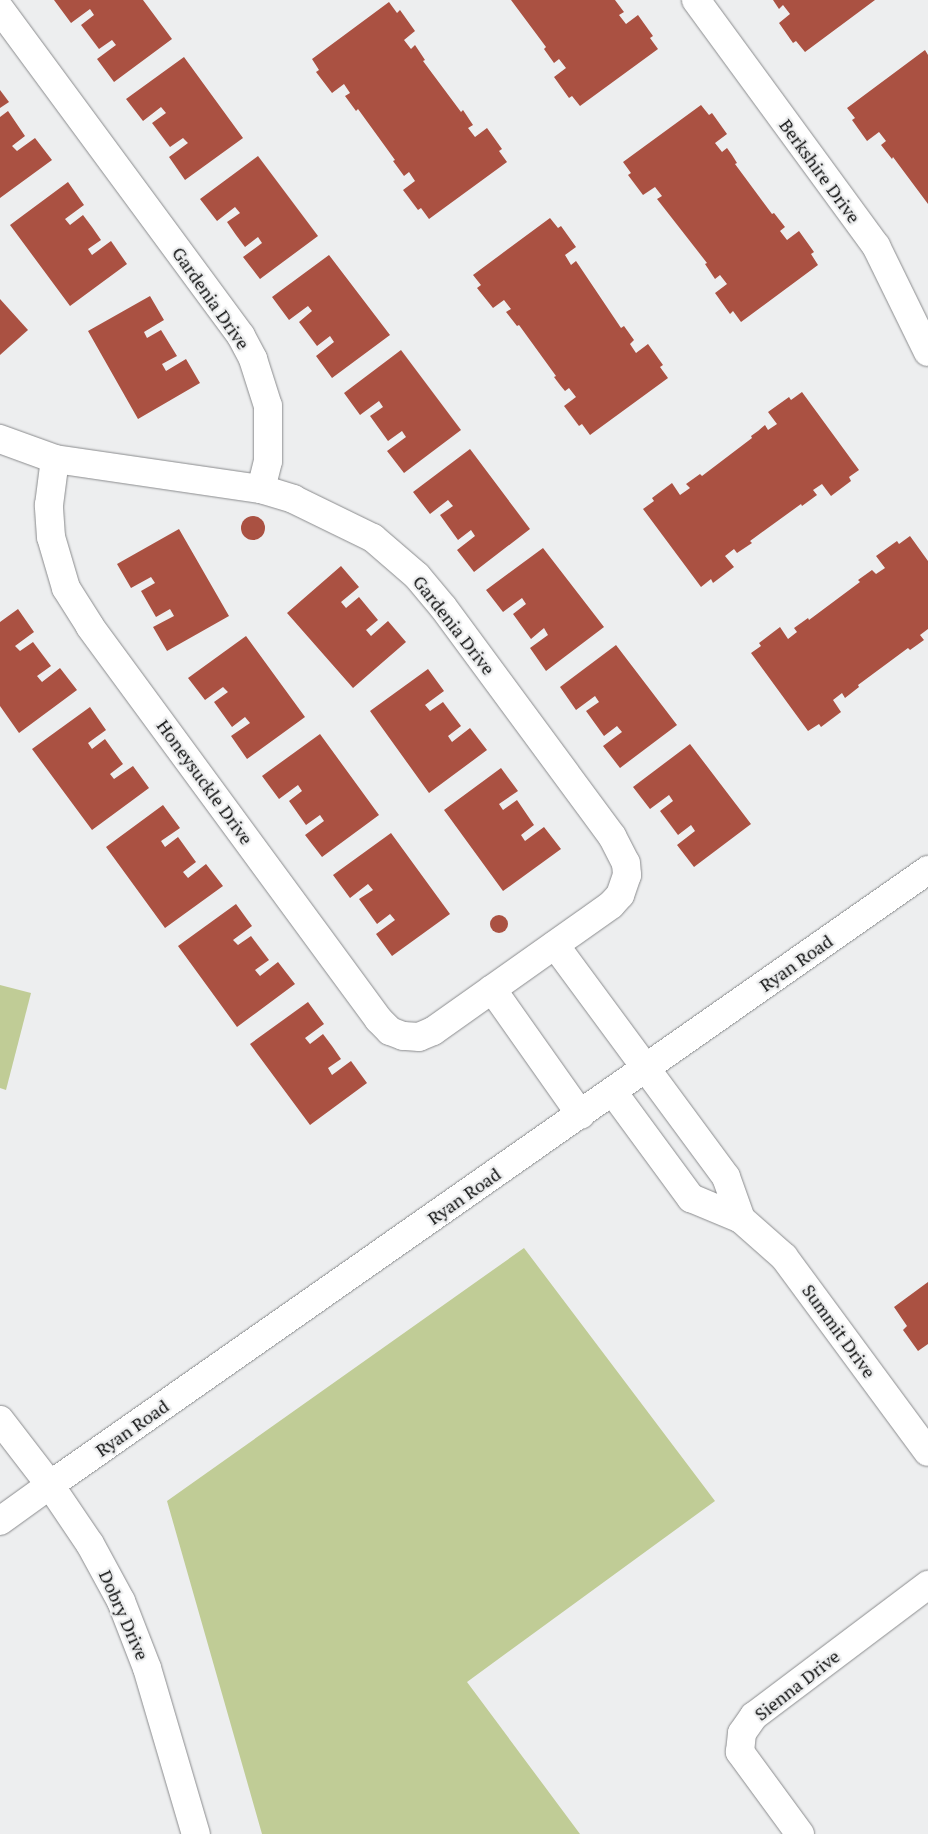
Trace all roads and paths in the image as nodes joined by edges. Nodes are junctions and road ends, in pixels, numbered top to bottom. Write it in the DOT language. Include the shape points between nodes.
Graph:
graph roads {
  1 [pos="696,0"];
  2 [pos="0,9"];
  3 [pos="928,352"];
  4 [pos="0,440"];
  5 [pos="55,459"];
  6 [pos="262,489"];
  7 [pos="928,870"];
  8 [pos="555,945"];
  9 [pos="524,967"];
  10 [pos="492,989"];
  11 [pos="646,1069"];
  12 [pos="613,1092"];
  13 [pos="581,1115"];
  14 [pos="741,1219"];
  15 [pos="0,1420"];
  16 [pos="928,1452"];
  17 [pos="50,1485"];
  18 [pos="0,1521"];
  19 [pos="928,1585"];
  20 [pos="196,1834"];
  21 [pos="800,1834"];
  1 -- 3 [label="street, Berkshire Drive" via="876,246"];
  2 -- 6 [label="street, Gardenia Drive" via="241,336 253,359 268,406 268,461"];
  4 -- 5 [label="street"];
  5 -- 6 [label="street"];
  5 -- 10 [label="street, Honeysuckle Drive" via="49,505 51,537 66,588 90,626 379,1020 397,1034 419,1037 433,1031"];
  6 -- 8 [label="street, Gardenia Drive" via="333,516 373,538 418,576 612,836 626,863 625,886 612,905"];
  7 -- 11 [label="street, Ryan Road"];
  8 -- 9 [label="street, Gardenia Drive"];
  8 -- 11 [label="street"];
  9 -- 10 [label="street, Honeysuckle Drive"];
  10 -- 13 [label="street"];
  11 -- 12 [label="street, Ryan Road"];
  11 -- 14 [label="street, Summit Drive" via="726,1177"];
  12 -- 13 [label="street, Ryan Road"];
  12 -- 14 [label="street, Summit Drive" via="691,1198"];
  13 -- 17 [label="street, Ryan Road"];
  14 -- 16 [label="street, Summit Drive" via="784,1257"];
  15 -- 17 [label="street, Dobry Drive"];
  17 -- 18 [label="street, Ryan Road"];
  17 -- 20 [label="street, Dobry Drive" via="90,1544 121,1601 147,1668"];
  19 -- 21 [label="street, Sienna Drive" via="754,1716 742,1732 740,1752"];
}
